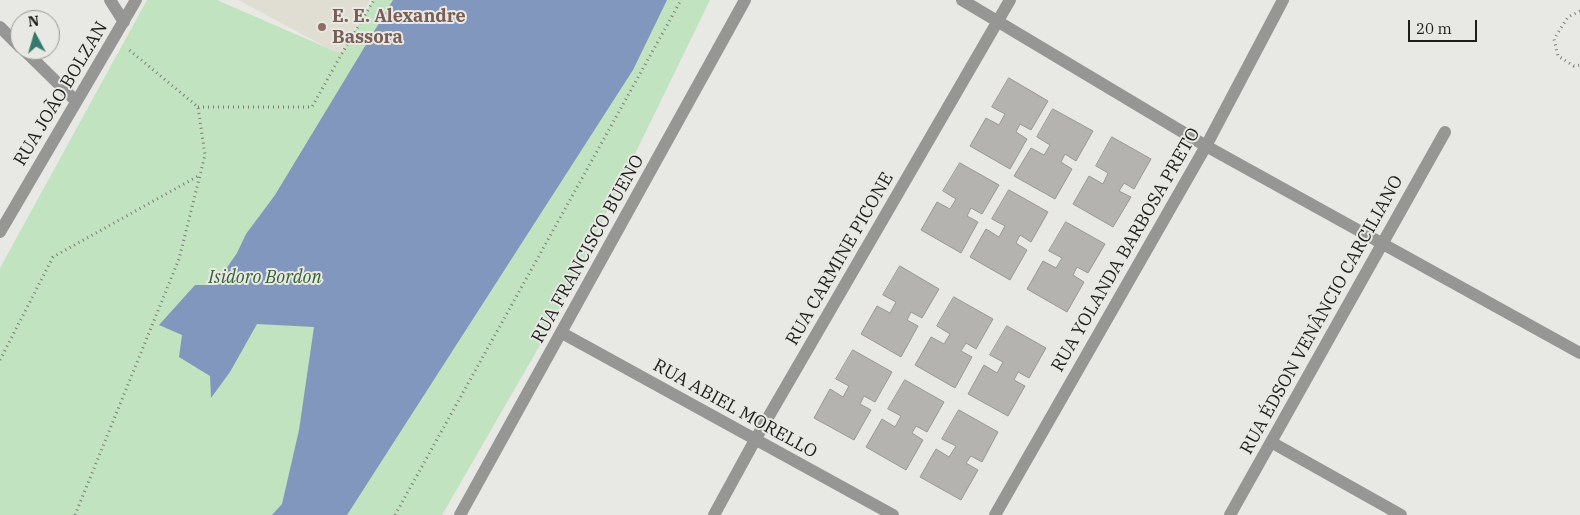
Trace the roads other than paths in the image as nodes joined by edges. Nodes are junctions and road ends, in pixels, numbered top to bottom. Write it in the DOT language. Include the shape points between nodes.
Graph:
graph roads {
  1 [pos="110,0"];
  2 [pos="136,0"];
  3 [pos="745,0"];
  4 [pos="962,0"];
  5 [pos="1010,0"];
  6 [pos="1283,0"];
  7 [pos="998,21"];
  8 [pos="124,22"];
  9 [pos="0,27"];
  10 [pos="10,36"];
  11 [pos="34,60"];
  12 [pos="76,101"];
  13 [pos="1445,132"];
  14 [pos="1206,146"];
  15 [pos="0,232"];
  16 [pos="1382,244"];
  17 [pos="562,333"];
  18 [pos="1580,353"];
  19 [pos="756,440"];
  20 [pos="1271,442"];
  21 [pos="460,515"];
  22 [pos="714,515"];
  23 [pos="893,515"];
  24 [pos="995,515"];
  25 [pos="1230,515"];
  26 [pos="1401,515"];
  1 -- 8 [label="street"];
  2 -- 8 [label="street, RUA JOÃO BOLZAN"];
  3 -- 17 [label="street, RUA FRANCISCO BUENO"];
  4 -- 7 [label="street"];
  5 -- 7 [label="street, RUA CARMINE PICONE"];
  6 -- 14 [label="street, RUA YOLANDA BARBOSA PRETO"];
  7 -- 14 [label="street"];
  7 -- 19 [label="street, RUA CARMINE PICONE"];
  8 -- 12 [label="street, RUA JOÃO BOLZAN"];
  9 -- 10 [label="street"];
  11 -- 12 [label="street"];
  12 -- 15 [label="street, RUA JOÃO BOLZAN"];
  13 -- 16 [label="street, RUA ÉDSON VENÂNCIO CARCILIANO"];
  14 -- 16 [label="street"];
  14 -- 24 [label="street, RUA YOLANDA BARBOSA PRETO"];
  16 -- 18 [label="street"];
  16 -- 20 [label="street, RUA ÉDSON VENÂNCIO CARCILIANO"];
  17 -- 19 [label="street, RUA ABIEL MORELLO"];
  17 -- 21 [label="street, RUA FRANCISCO BUENO"];
  19 -- 22 [label="street, RUA CARMINE PICONE"];
  19 -- 23 [label="street, RUA ABIEL MORELLO"];
  20 -- 25 [label="street, RUA ÉDSON VENÂNCIO CARCILIANO"];
  20 -- 26 [label="street"];
}
